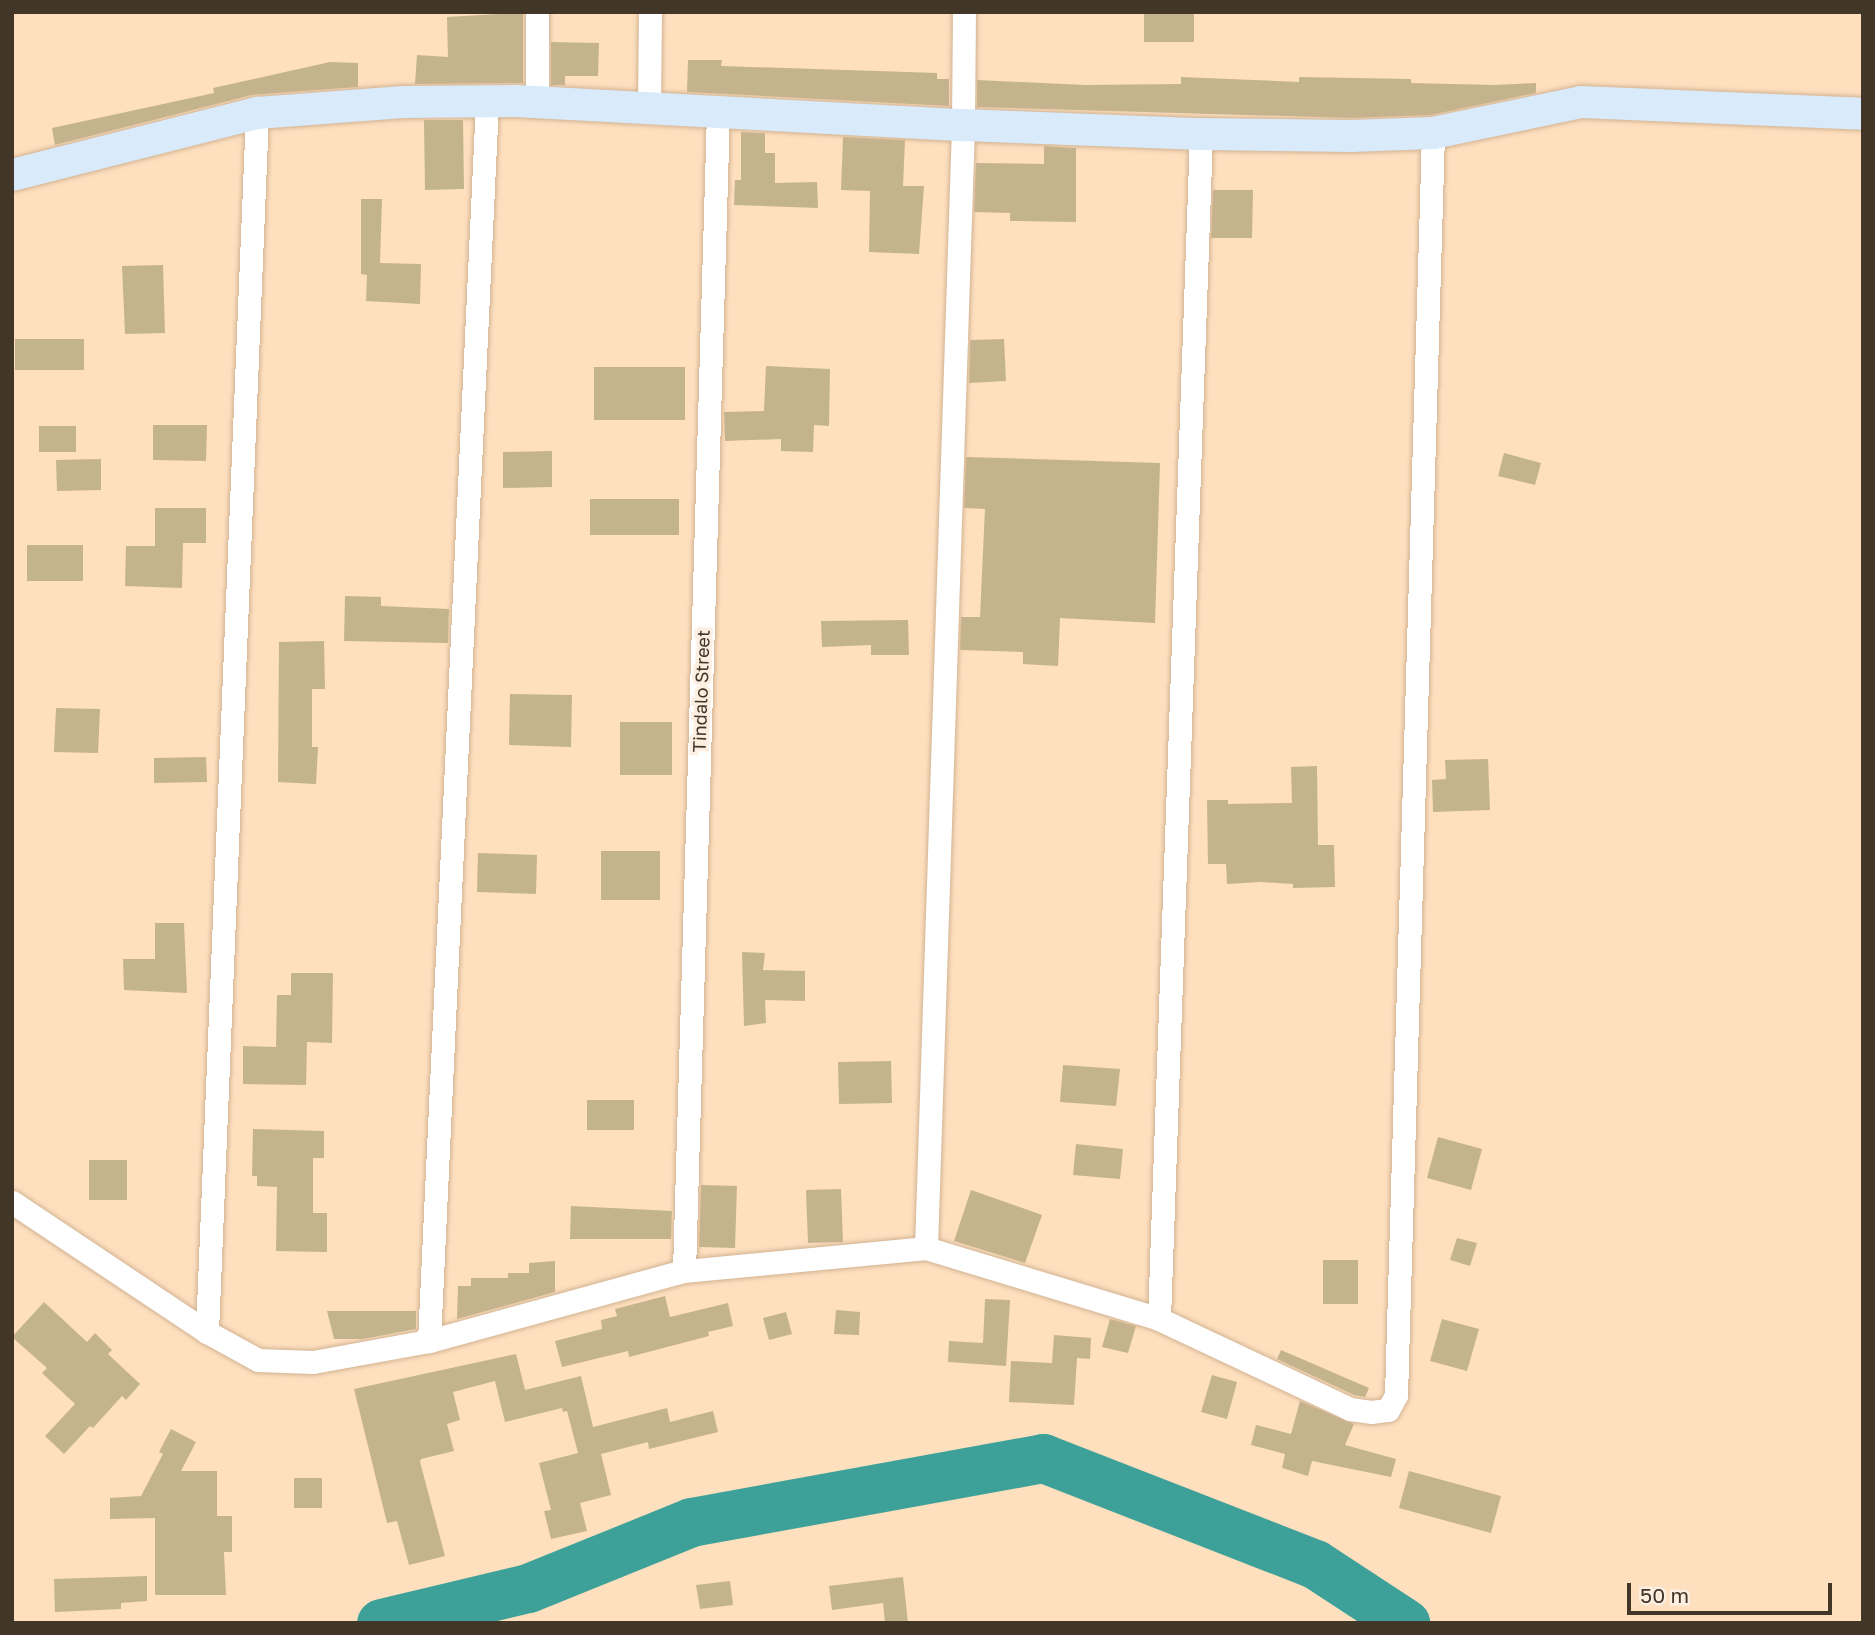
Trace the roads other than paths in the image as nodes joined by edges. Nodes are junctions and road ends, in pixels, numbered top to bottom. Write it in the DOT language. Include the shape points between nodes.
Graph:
graph roads {
  1 [pos="537,12"];
  2 [pos="650,12"];
  3 [pos="964,12"];
  4 [pos="487,100"];
  5 [pos="537,102"];
  6 [pos="649,106"];
  7 [pos="718,112"];
  8 [pos="257,113"];
  9 [pos="1863,114"];
  10 [pos="963,125"];
  11 [pos="1433,133"];
  12 [pos="1201,134"];
  13 [pos="12,175"];
  14 [pos="12,1202"];
  15 [pos="926,1248"];
  16 [pos="684,1271"];
  17 [pos="1159,1319"];
  18 [pos="207,1332"];
  19 [pos="429,1341"];
  1 -- 5 [label="street"];
  2 -- 6 [label="street"];
  3 -- 10 [label="street"];
  4 -- 5 [label="street"];
  4 -- 8 [label="street"];
  4 -- 19 [label="street"];
  5 -- 6 [label="street"];
  6 -- 7 [label="street"];
  7 -- 10 [label="street"];
  7 -- 16 [label="street, Tindalo Street"];
  8 -- 13 [label="street"];
  8 -- 18 [label="street"];
  9 -- 11 [label="street" via="1581,102"];
  10 -- 12 [label="street"];
  10 -- 15 [label="street"];
  11 -- 12 [label="street"];
  11 -- 17 [label="street" via="1396,1395 1388,1410 1350,1409"];
  12 -- 17 [label="street"];
  14 -- 18 [label="street"];
  15 -- 16 [label="street"];
  15 -- 17 [label="street"];
  16 -- 19 [label="street"];
  18 -- 19 [label="street" via="258,1360 299,1362"];
}
